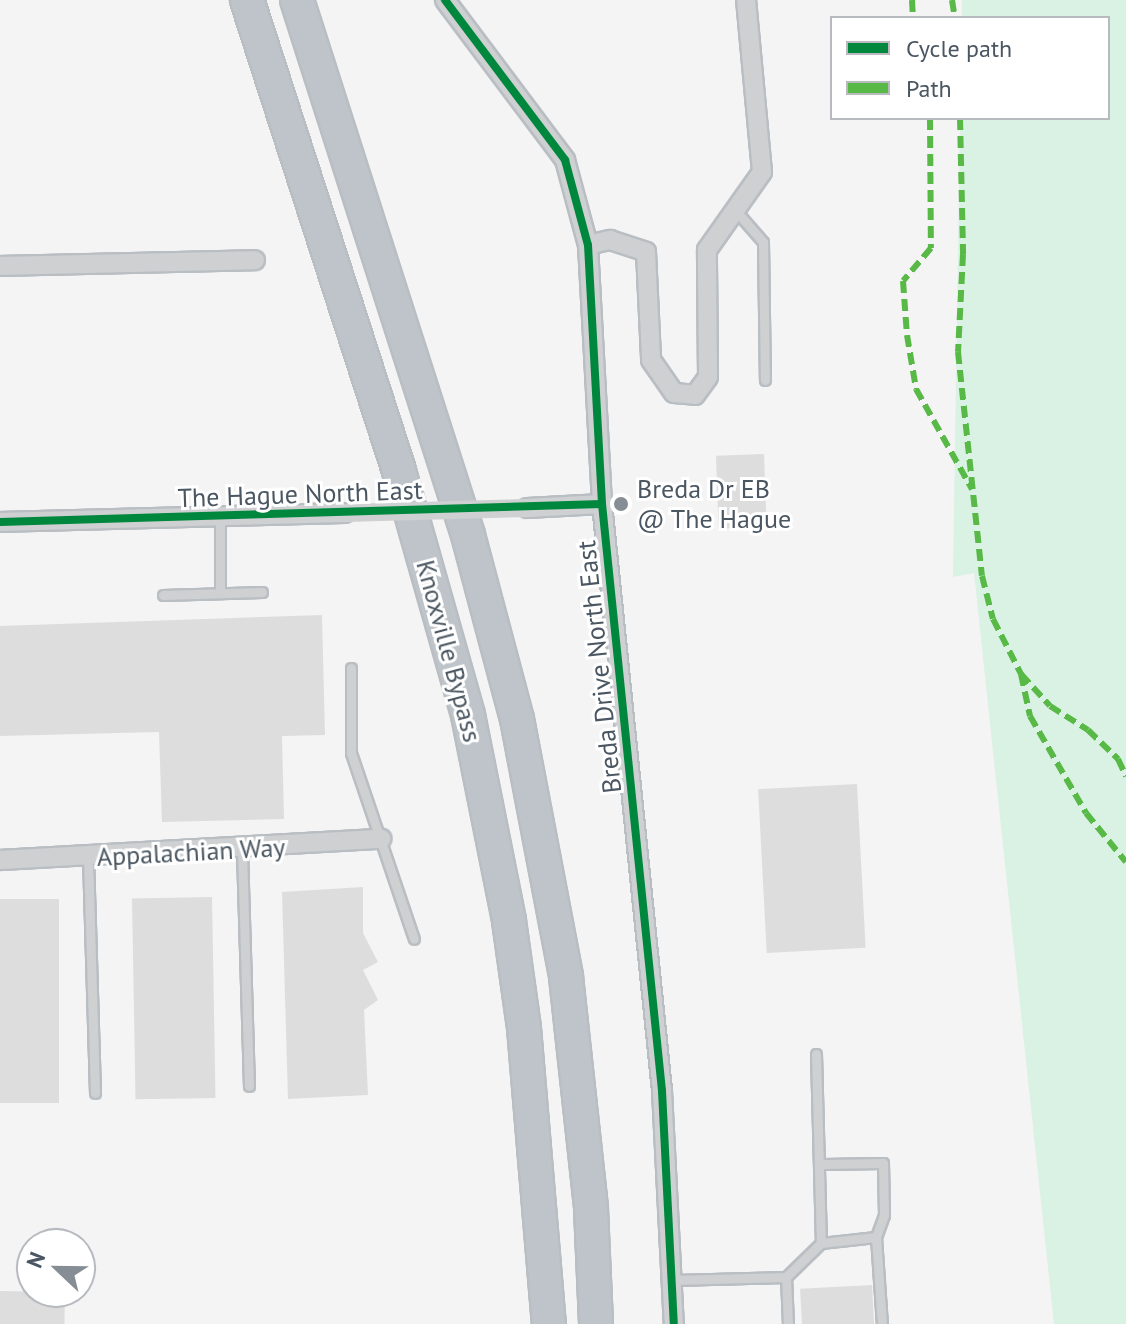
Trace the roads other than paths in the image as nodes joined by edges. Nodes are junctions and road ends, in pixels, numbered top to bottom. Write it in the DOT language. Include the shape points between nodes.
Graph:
graph roads {
  1 [pos="247,0"];
  2 [pos="297,0"];
  3 [pos="445,0"];
  4 [pos="746,0"];
  5 [pos="736,211"];
  6 [pos="588,245"];
  7 [pos="255,260"];
  8 [pos="0,266"];
  9 [pos="765,380"];
  10 [pos="602,504"];
  11 [pos="220,516"];
  12 [pos="0,522"];
  13 [pos="262,592"];
  14 [pos="220,593"];
  15 [pos="163,595"];
  16 [pos="351,668"];
  17 [pos="381,839"];
  18 [pos="242,851"];
  19 [pos="88,857"];
  20 [pos="0,860"];
  21 [pos="414,939"];
  22 [pos="816,1054"];
  23 [pos="249,1086"];
  24 [pos="95,1093"];
  25 [pos="823,1164"];
  26 [pos="876,1237"];
  27 [pos="821,1243"];
  28 [pos="786,1277"];
  29 [pos="674,1280"];
  30 [pos="549,1324"];
  31 [pos="596,1324"];
  32 [pos="674,1324"];
  33 [pos="788,1324"];
  34 [pos="882,1324"];
  1 -- 30 [label="highway, Knoxville Bypass" via="425,554 468,715 509,921 524,1028"];
  2 -- 31 [label="highway, Knoxville Bypass" via="472,549 517,719 566,977 590,1195"];
  3 -- 6 [label="street, Breda Drive North East" via="565,160"];
  4 -- 5 [label="street" via="762,172"];
  5 -- 6 [label="street" via="707,250 708,377 695,395 674,393 651,360 646,252 610,240"];
  5 -- 9 [label="lane" via="763,242"];
  6 -- 10 [label="street, Breda Drive North East"];
  7 -- 8 [label="street"];
  10 -- 11 [label="street, The Hague North East, bridge"];
  10 -- 29 [label="street, Breda Drive North East" via="662,1091"];
  11 -- 12 [label="street, The Hague North East"];
  11 -- 14 [label="lane"];
  13 -- 14 [label="lane"];
  14 -- 15 [label="lane"];
  16 -- 17 [label="lane" via="351,753"];
  17 -- 18 [label="street, Appalachian Way"];
  17 -- 21 [label="lane"];
  18 -- 19 [label="street, Appalachian Way"];
  18 -- 23 [label="lane"];
  19 -- 20 [label="street, Appalachian Way"];
  19 -- 24 [label="lane"];
  22 -- 25 [label="lane"];
  25 -- 26 [label="lane" via="883,1163 884,1215"];
  25 -- 27 [label="lane"];
  26 -- 27 [label="lane"];
  26 -- 34 [label="lane"];
  27 -- 28 [label="lane"];
  28 -- 29 [label="lane"];
  28 -- 33 [label="lane"];
  29 -- 32 [label="street, Breda Drive North East"];
}
